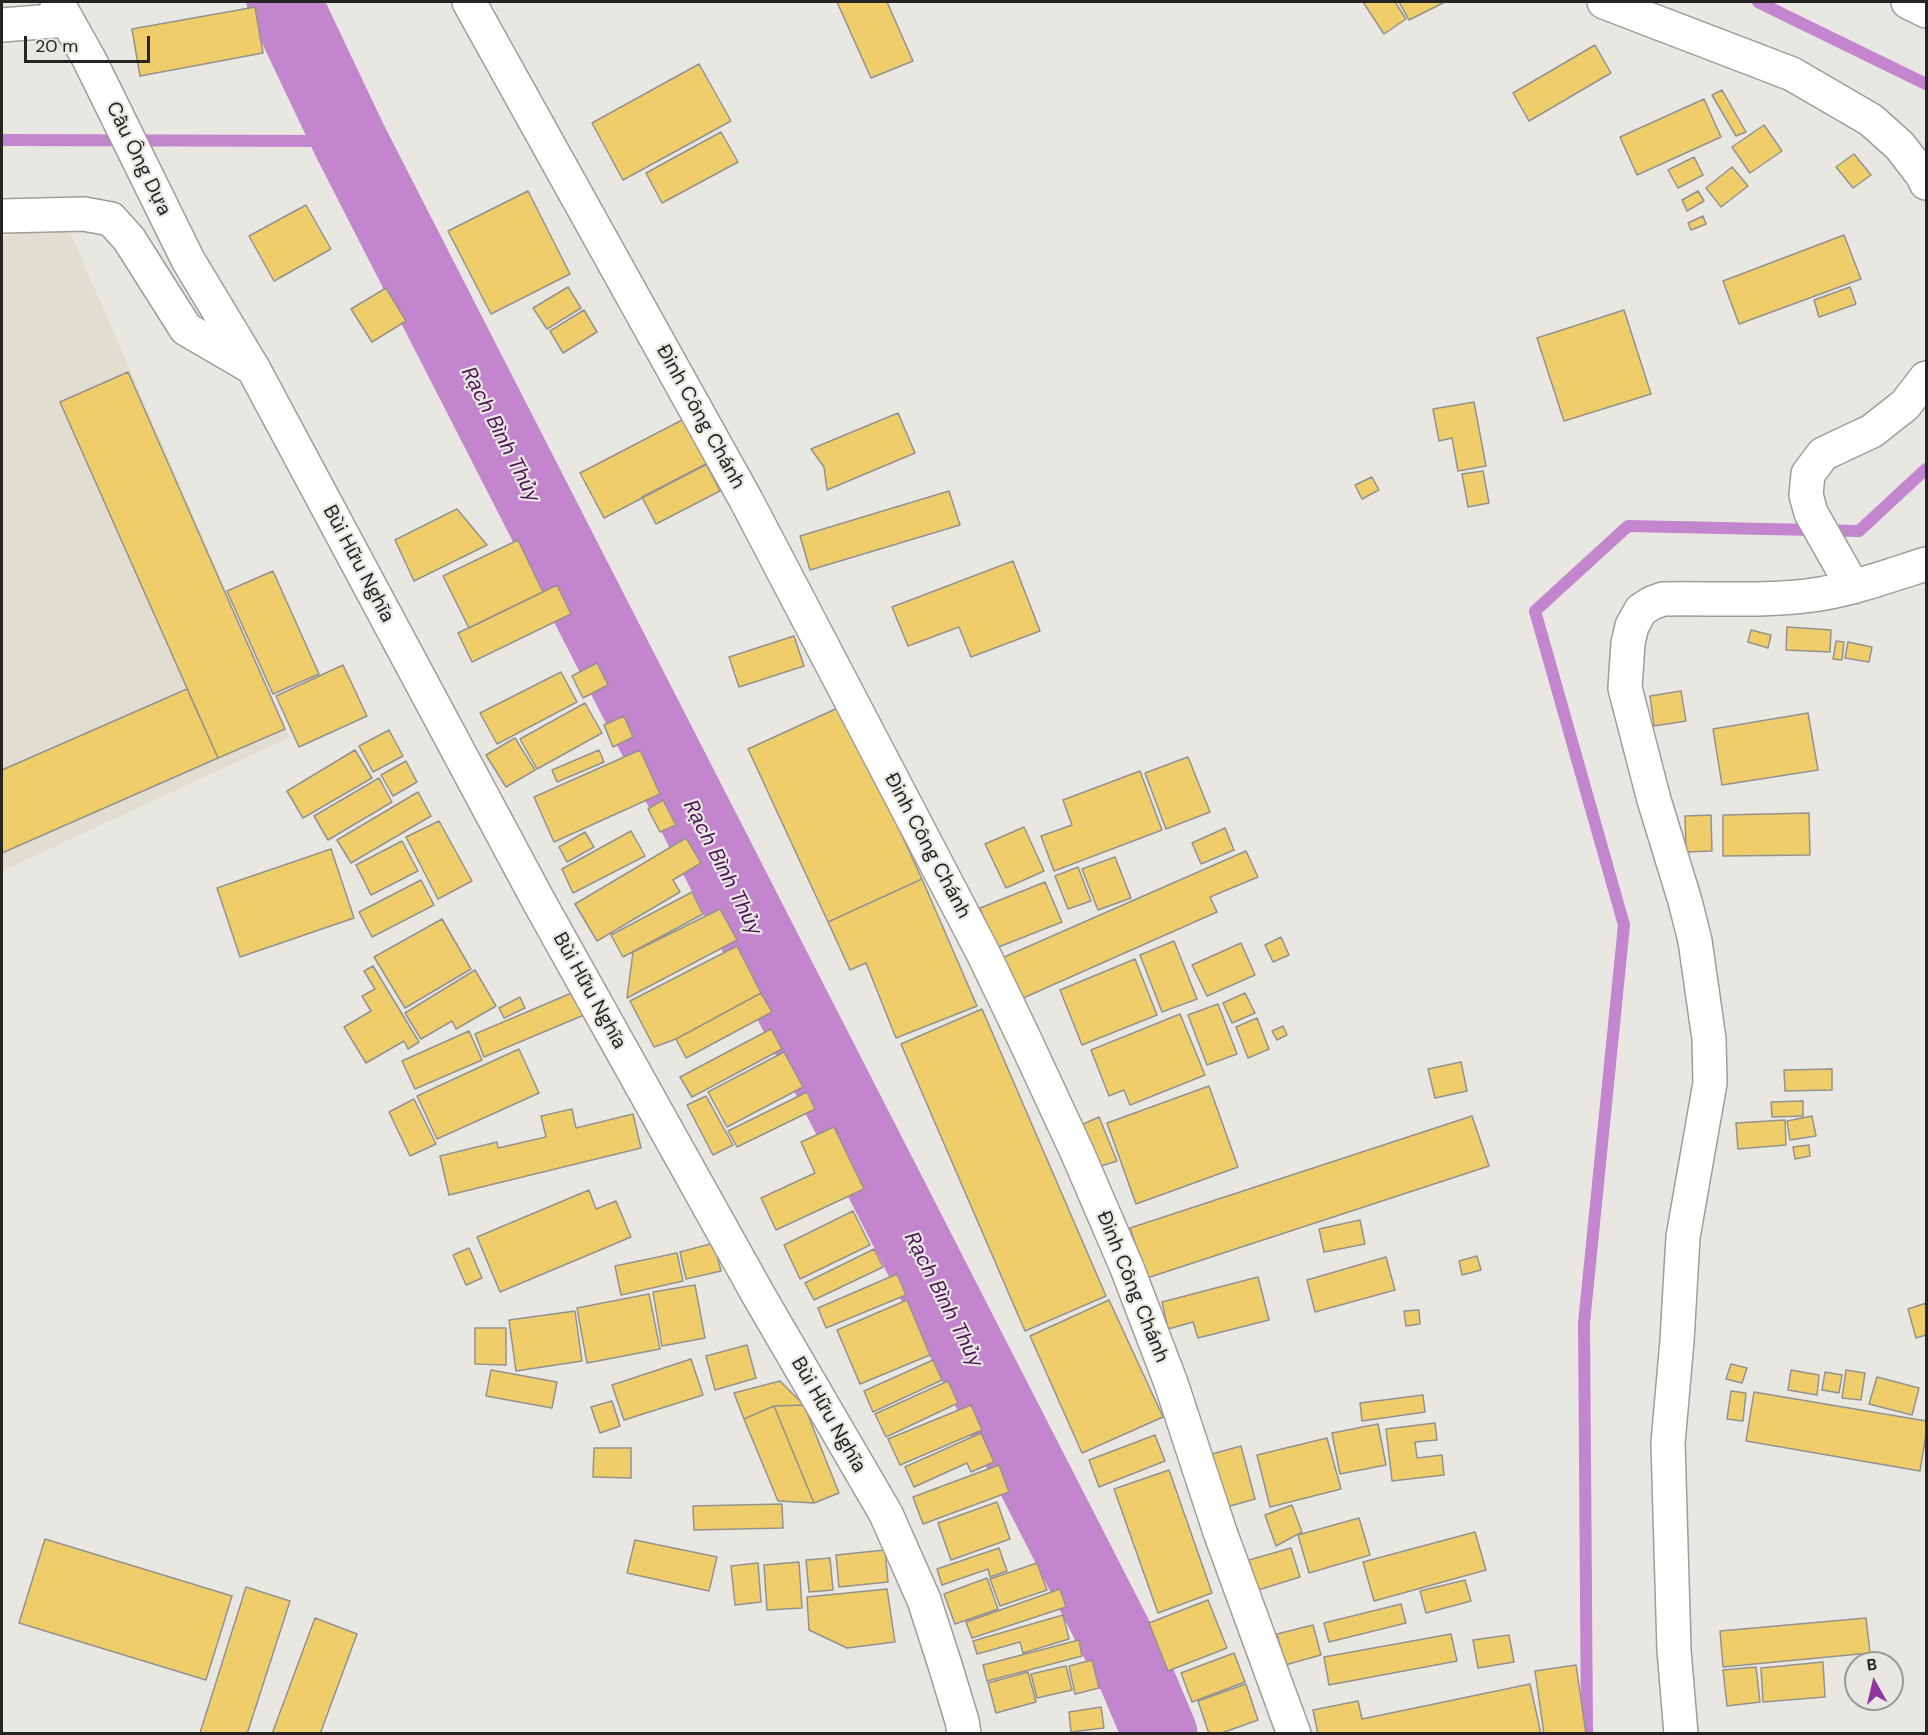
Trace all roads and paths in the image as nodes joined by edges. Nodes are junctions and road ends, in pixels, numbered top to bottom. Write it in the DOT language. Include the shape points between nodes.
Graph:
graph roads {
  1 [pos="469,2"];
  2 [pos="1604,2"];
  3 [pos="1908,2"];
  4 [pos="61,10"];
  5 [pos="1926,11"];
  6 [pos="2,25"];
  7 [pos="1926,183"];
  8 [pos="2,216"];
  9 [pos="188,260"];
  10 [pos="252,368"];
  11 [pos="1926,378"];
  12 [pos="1926,564"];
  13 [pos="1847,578"];
  14 [pos="964,1734"];
  15 [pos="1294,1734"];
  16 [pos="1681,1734"];
  1 -- 15 [label="street, Đinh Công Chánh" via="746,500 1024,1038 1127,1268"];
  2 -- 7 [label="street" via="1792,74 1871,120 1900,147"];
  3 -- 5 [label="street"];
  4 -- 6 [label="street"];
  4 -- 9 [label="street, Cầu Ông Dựa"];
  8 -- 10 [label="street" via="84,214 111,219 142,258 186,329"];
  9 -- 10 [label="street, Bùi Hữu Nghĩa"];
  10 -- 14 [label="street, Bùi Hữu Nghĩa" via="538,900 886,1514 924,1600"];
  11 -- 13 [label="street" via="1905,405 1872,431 1823,454 1808,474 1806,495 1811,513"];
  12 -- 13 [label="street"];
  13 -- 16 [label="street" via="1819,594 1663,599 1641,610 1628,644 1625,688 1690,921 1709,1039 1710,1083 1683,1238 1668,1443 1674,1650"];
}
